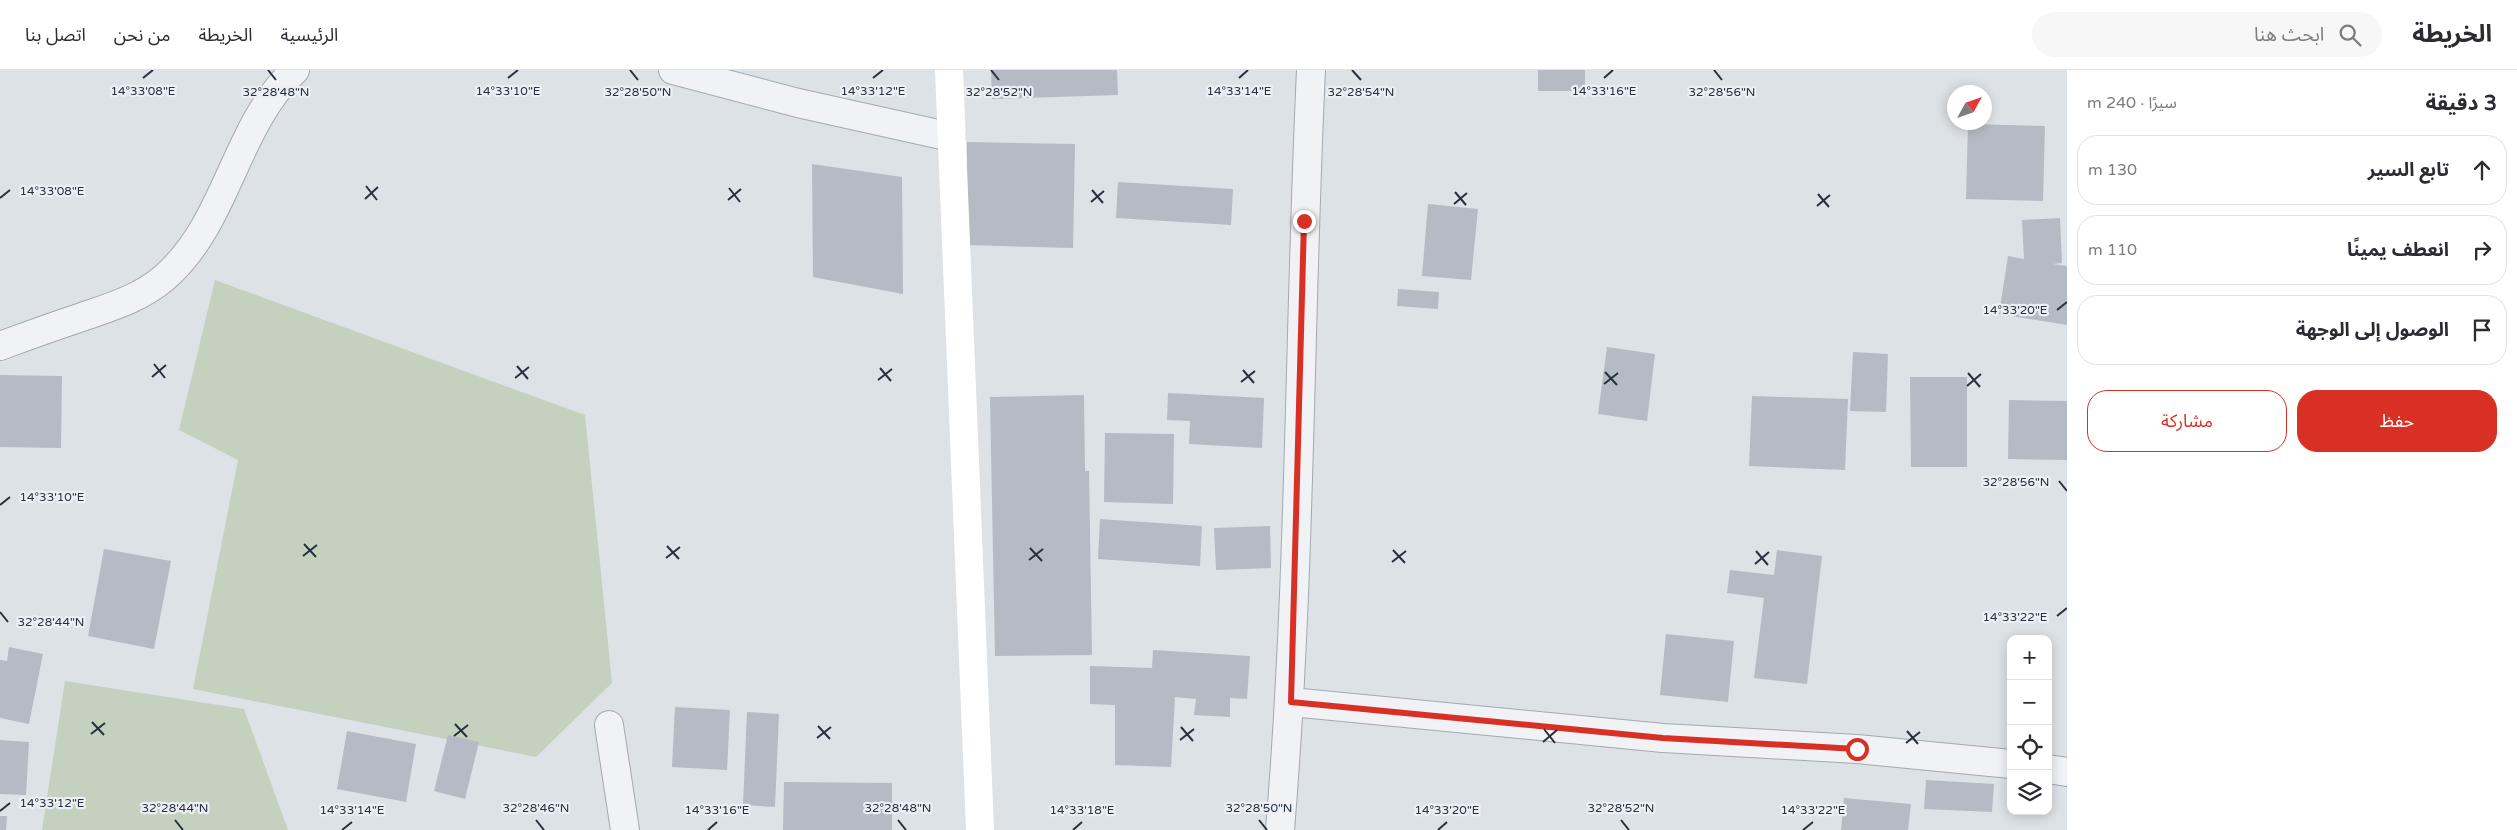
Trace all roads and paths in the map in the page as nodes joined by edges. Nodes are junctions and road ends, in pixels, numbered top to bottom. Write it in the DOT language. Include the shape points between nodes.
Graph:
graph roads {
  1 [pos="295,70"];
  2 [pos="673,70"];
  3 [pos="949,70"];
  4 [pos="1312,70"];
  5 [pos="951,137"];
  6 [pos="0,346"];
  7 [pos="1291,702"];
  8 [pos="608,725"];
  9 [pos="2007,764"];
  10 [pos="2052,770"];
  11 [pos="2067,772"];
  12 [pos="625,830"];
  13 [pos="980,830"];
  14 [pos="1280,830"];
  1 -- 6 [label="street" via="278,86 249,134 198,238 165,278 131,299"];
  2 -- 5 [label="street" via="798,103"];
  3 -- 5 [label="main road"];
  4 -- 7 [label="street" via="1304,231"];
  5 -- 13 [label="main road"];
  7 -- 9 [label="street" via="1663,738 1857,749"];
  7 -- 14 [label="street"];
  8 -- 12 [label="street"];
  10 -- 11 [label="street"];
}
